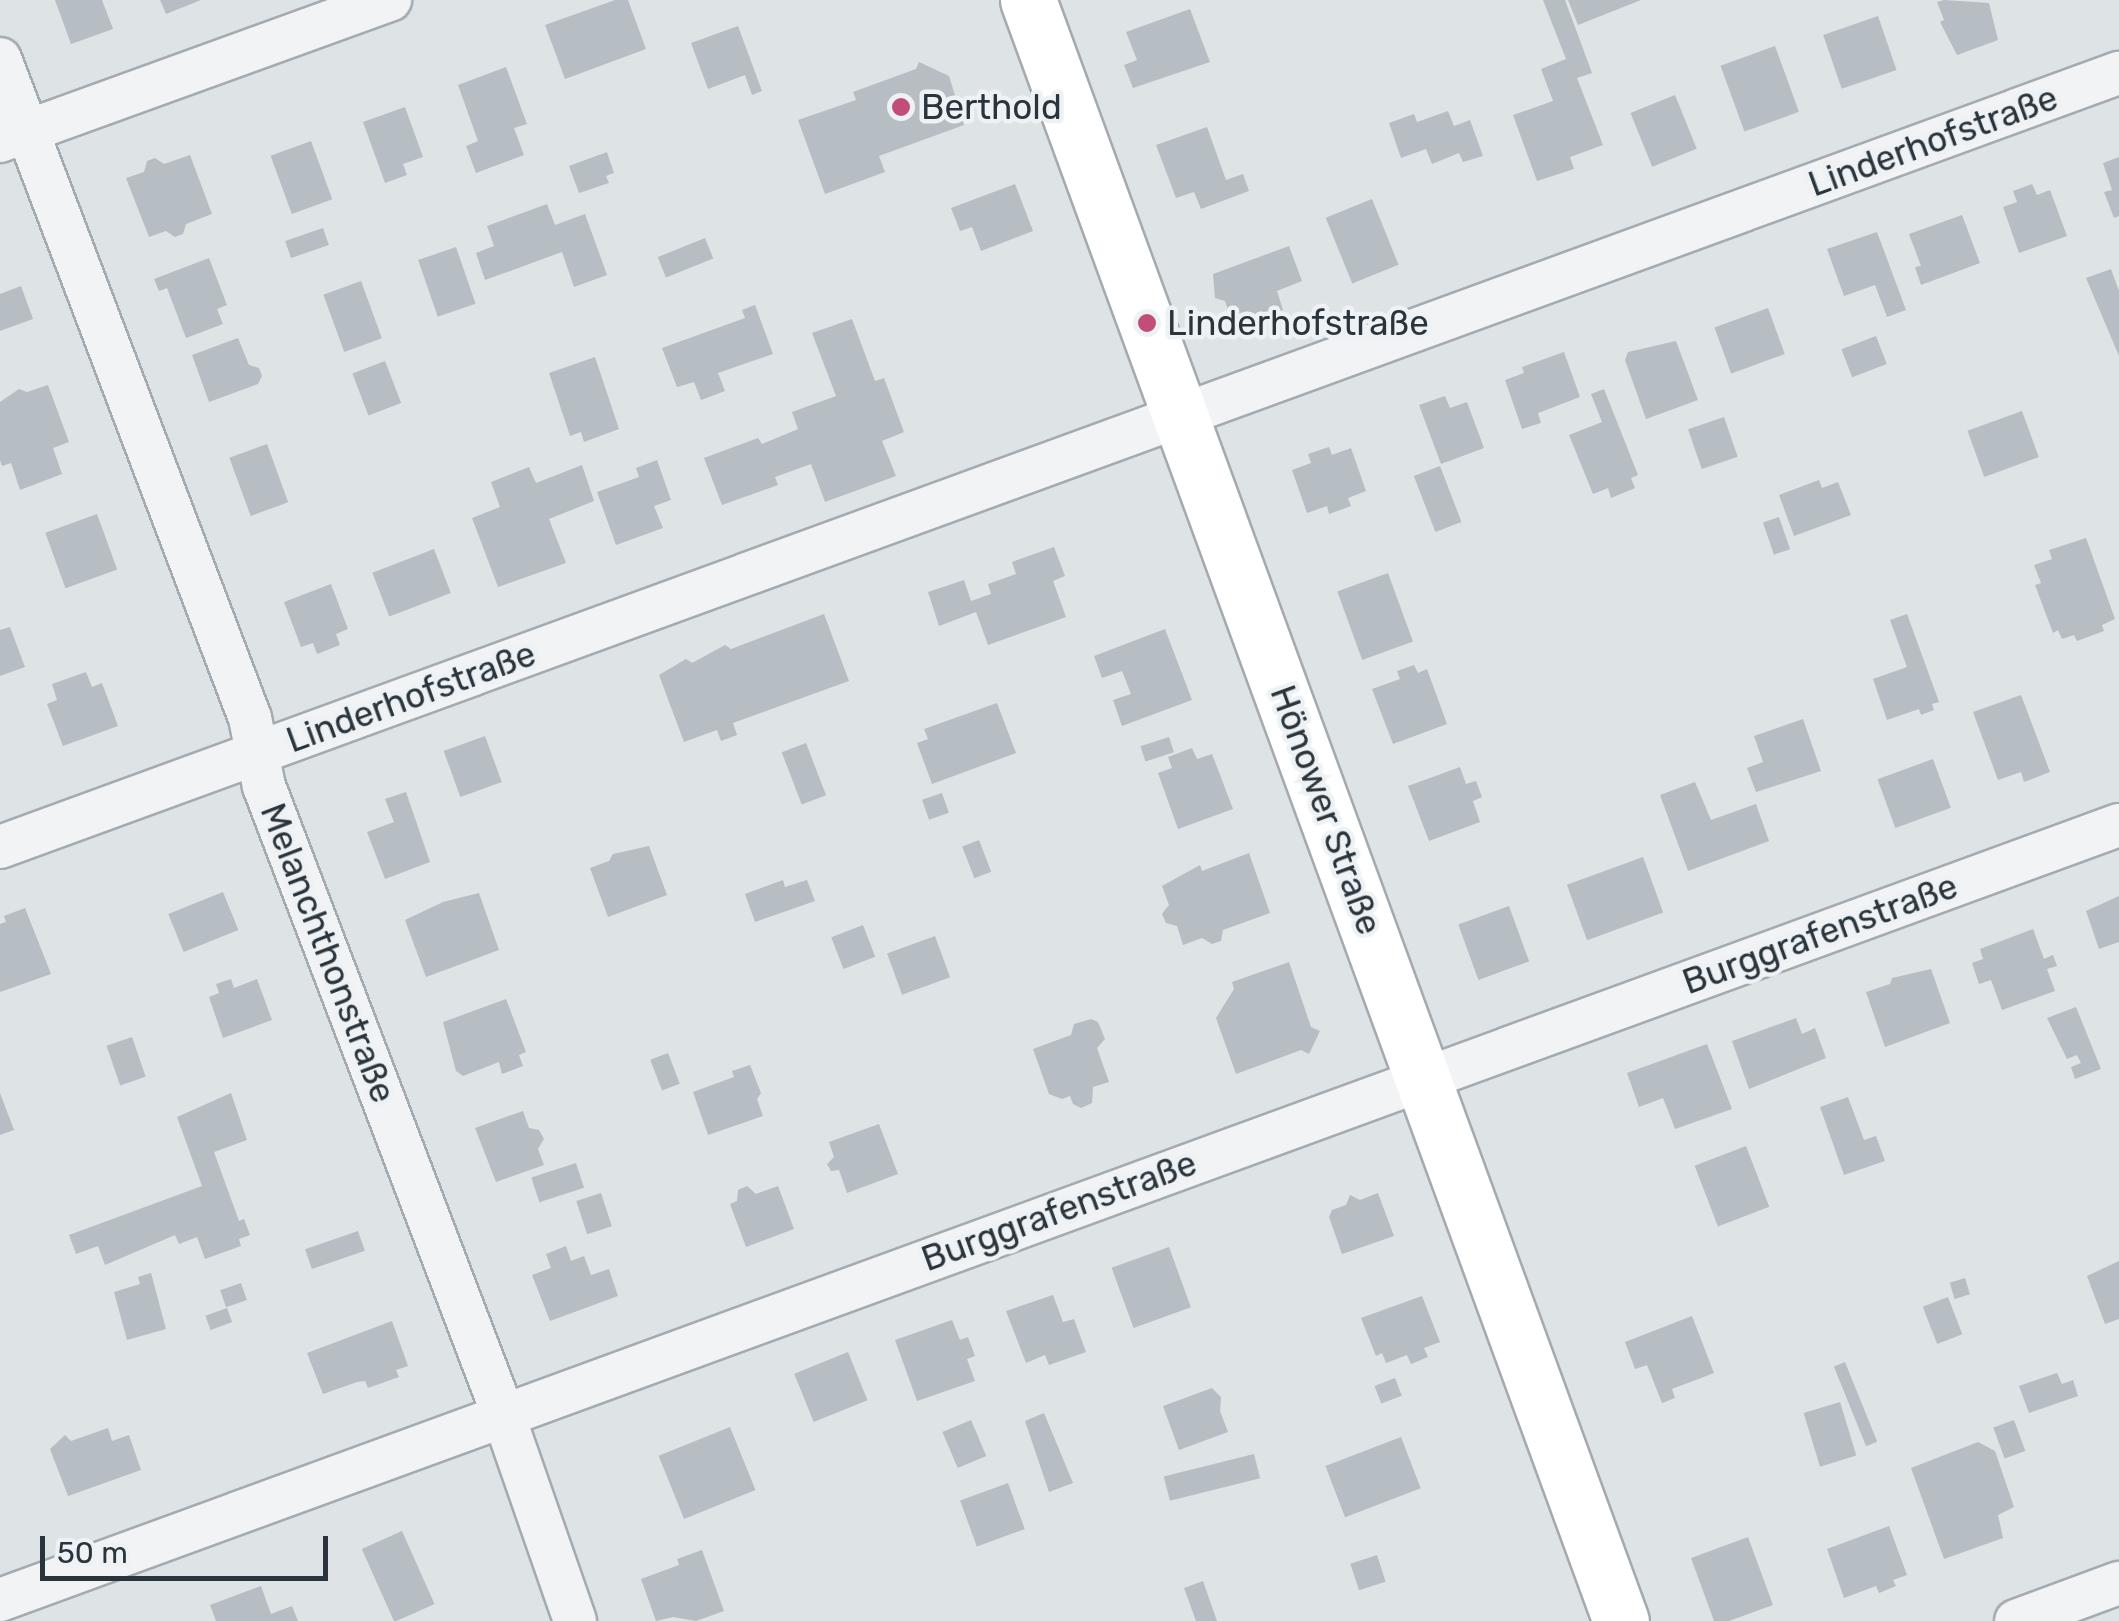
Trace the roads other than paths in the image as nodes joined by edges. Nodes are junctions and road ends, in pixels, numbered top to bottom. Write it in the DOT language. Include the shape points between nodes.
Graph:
graph roads {
  1 [pos="390,0"];
  2 [pos="1028,0"];
  3 [pos="0,59"];
  4 [pos="2119,73"];
  5 [pos="13,136"];
  6 [pos="1182,415"];
  7 [pos="258,752"];
  8 [pos="2119,826"];
  9 [pos="0,847"];
  10 [pos="1424,1078"];
  11 [pos="503,1414"];
  12 [pos="2119,1583"];
  13 [pos="0,1600"];
  14 [pos="576,1621"];
  15 [pos="1621,1621"];
  16 [pos="2016,1621"];
  1 -- 5 [label="street"];
  2 -- 6 [label="main road, Hönower Straße"];
  3 -- 5 [label="street, Melanchthonstraße"];
  4 -- 6 [label="street, Linderhofstraße"];
  5 -- 7 [label="street, Melanchthonstraße"];
  6 -- 7 [label="street, Linderhofstraße"];
  6 -- 10 [label="main road, Hönower Straße"];
  7 -- 9 [label="street, Linderhofstraße"];
  7 -- 11 [label="street, Melanchthonstraße" via="264,786"];
  8 -- 10 [label="street, Burggrafenstraße"];
  10 -- 11 [label="street, Burggrafenstraße"];
  10 -- 15 [label="main road, Hönower Straße"];
  11 -- 13 [label="street, Burggrafenstraße"];
  11 -- 14 [label="street, Melanchthonstraße"];
  12 -- 16 [label="street"];
}
